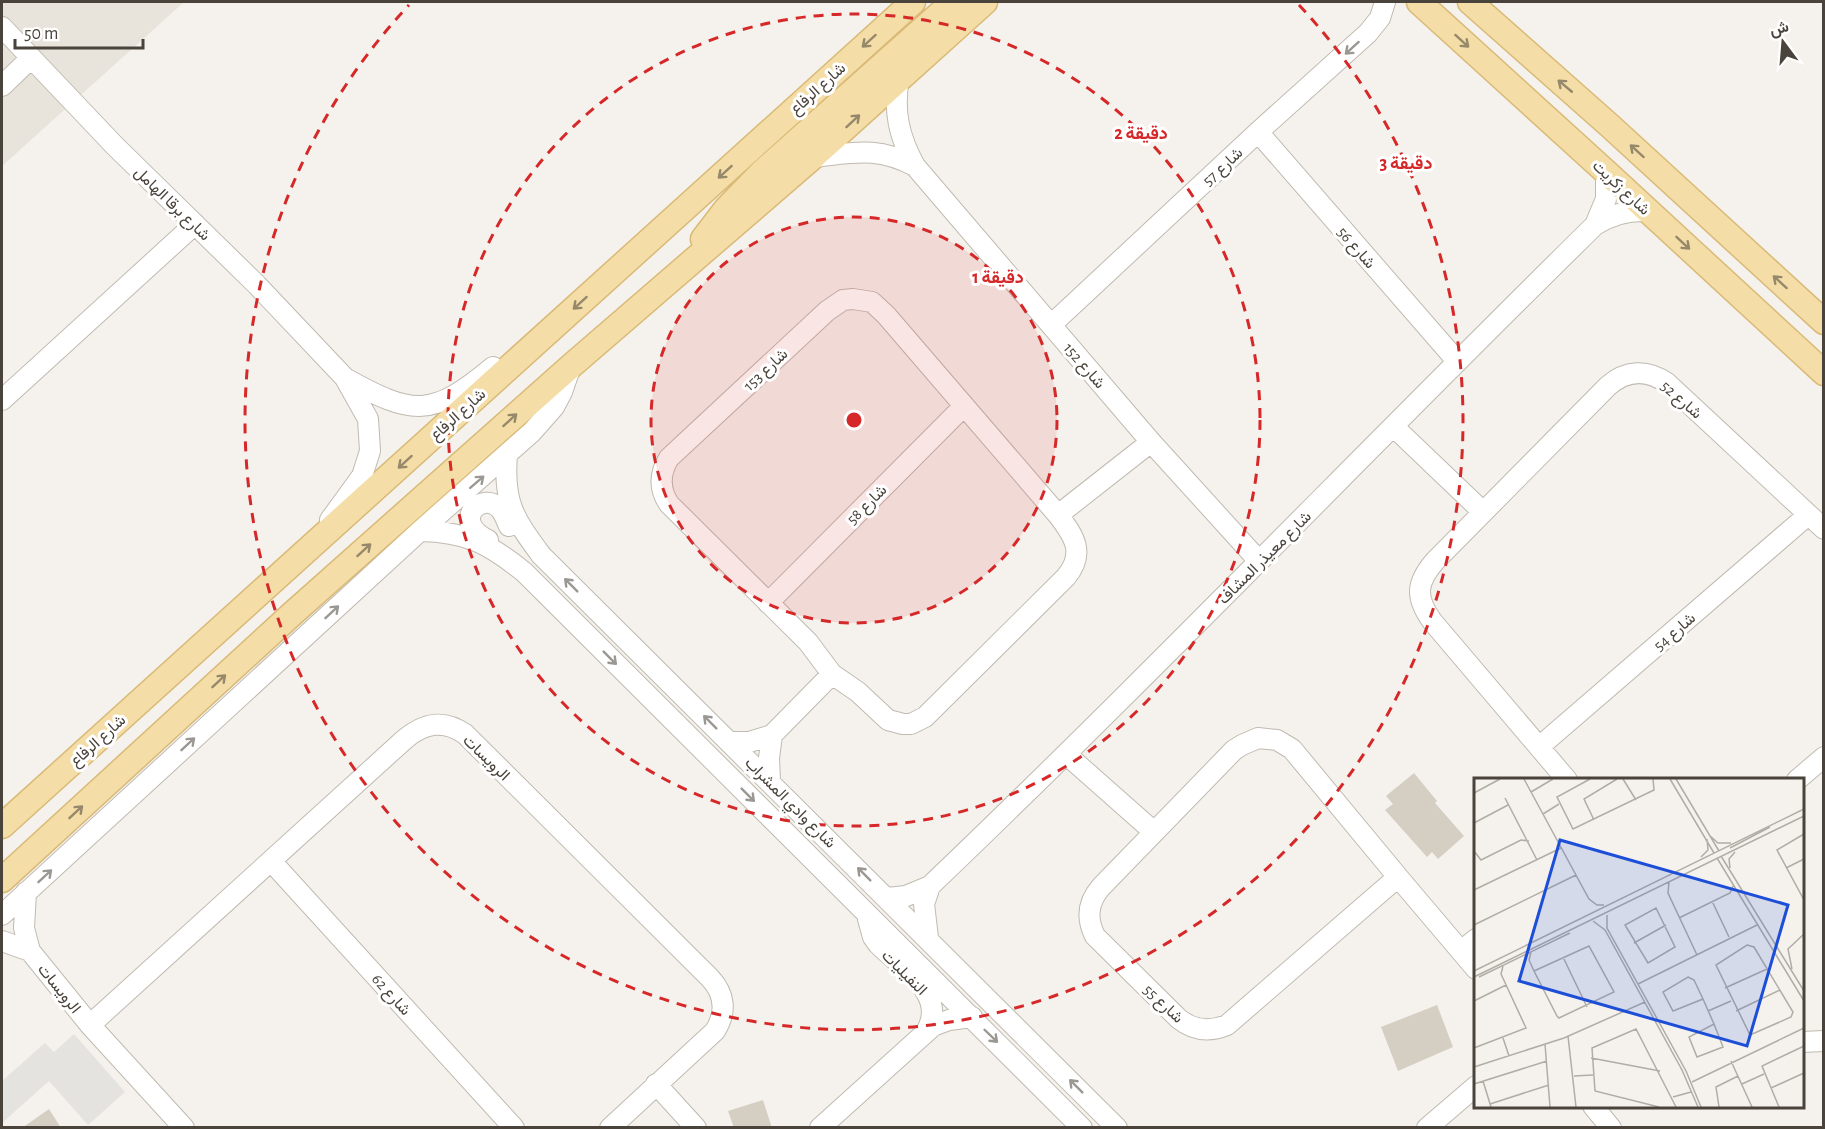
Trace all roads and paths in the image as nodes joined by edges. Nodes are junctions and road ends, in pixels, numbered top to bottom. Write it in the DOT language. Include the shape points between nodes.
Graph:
graph roads {
  1 [pos="913,2"];
  2 [pos="953,2"];
  3 [pos="985,2"];
  4 [pos="1385,2"];
  5 [pos="1419,2"];
  6 [pos="1470,2"];
  7 [pos="2,27"];
  8 [pos="31,58"];
  9 [pos="899,78"];
  10 [pos="2,86"];
  11 [pos="1258,132"];
  12 [pos="813,157"];
  13 [pos="915,166"];
  14 [pos="1606,172"];
  15 [pos="1648,211"];
  16 [pos="195,224"];
  17 [pos="1595,225"];
  18 [pos="680,273"];
  19 [pos="1824,322"];
  20 [pos="1051,325"];
  21 [pos="552,329"];
  22 [pos="1456,361"];
  23 [pos="571,366"];
  24 [pos="1824,373"];
  25 [pos="345,378"];
  26 [pos="2,400"];
  27 [pos="964,406"];
  28 [pos="1394,428"];
  29 [pos="1151,442"];
  30 [pos="507,455"];
  31 [pos="1483,512"];
  32 [pos="1058,515"];
  33 [pos="1808,515"];
  34 [pos="1824,529"];
  35 [pos="420,531"];
  36 [pos="313,545"];
  37 [pos="541,555"];
  38 [pos="1259,561"];
  39 [pos="524,572"];
  40 [pos="768,603"];
  41 [pos="832,674"];
  42 [pos="772,735"];
  43 [pos="731,742"];
  44 [pos="1539,747"];
  45 [pos="1067,755"];
  46 [pos="1824,757"];
  47 [pos="1565,778"];
  48 [pos="1799,778"];
  49 [pos="770,781"];
  50 [pos="2,826"];
  51 [pos="1154,832"];
  52 [pos="271,861"];
  53 [pos="1398,877"];
  54 [pos="2,880"];
  55 [pos="930,886"];
  56 [pos="26,892"];
  57 [pos="887,898"];
  58 [pos="867,914"];
  59 [pos="2,915"];
  60 [pos="928,938"];
  61 [pos="2,941"];
  62 [pos="1468,945"];
  63 [pos="30,951"];
  64 [pos="1474,963"];
  65 [pos="972,1017"];
  66 [pos="90,1025"];
  67 [pos="926,1032"];
  68 [pos="1824,1041"];
  69 [pos="1804,1042"];
  70 [pos="656,1084"];
  71 [pos="1474,1088"];
  72 [pos="1594,1108"];
  73 [pos="184,1128"];
  74 [pos="514,1128"];
  75 [pos="610,1128"];
  76 [pos="696,1128"];
  77 [pos="820,1128"];
  78 [pos="1082,1128"];
  79 [pos="1117,1128"];
  80 [pos="1427,1128"];
  81 [pos="1611,1128"];
  1 -- 21 [label="main road, شارع الرفاع, one-way"];
  2 -- 18 [label="main road" via="750,184 715,223"];
  3 -- 9 [label="main road"];
  4 -- 11 [label="street, شارع 57, one-way" via="1375,26"];
  5 -- 14 [label="main road, شارع زكريت, one-way"];
  19 -- 6 [label="main road, one-way"];
  7 -- 8 [label="street, شارع برقا الهامل"];
  8 -- 10 [label="street"];
  8 -- 16 [label="street, شارع برقا الهامل"];
  12 -- 9 [label="main road, one-way"];
  9 -- 13 [label="street, شارع 152" via="897,119"];
  11 -- 20 [label="street, شارع 57"];
  11 -- 22 [label="street, شارع 56"];
  12 -- 13 [label="street, شارع 152" via="878,152"];
  12 -- 18 [label="main road"];
  13 -- 20 [label="street, شارع 152"];
  14 -- 15 [label="main road, شارع زكريت"];
  14 -- 17 [label="street, شارع معيذر المشاف" via="1606,200"];
  15 -- 17 [label="street, شارع معيذر المشاف" via="1615,214"];
  15 -- 24 [label="main road, شارع زكريت, one-way"];
  16 -- 25 [label="street, شارع برقا الهامل"];
  16 -- 26 [label="street"];
  17 -- 22 [label="street, شارع معيذر المشاف"];
  18 -- 23 [label="main road"];
  20 -- 29 [label="street, شارع 152"];
  21 -- 25 [label="street, شارع برقا الهامل" via="512,352 460,394 438,403 415,407 397,404"];
  21 -- 36 [label="main road, شارع الرفاع, one-way"];
  22 -- 28 [label="street, شارع معيذر المشاف"];
  23 -- 30 [label="street" via="554,407"];
  54 -- 23 [label="main road, one-way"];
  25 -- 36 [label="street, شارع برقا الهامل" via="368,420 370,451 362,476"];
  27 -- 32 [label="street, شارع 153"];
  27 -- 40 [label="street, شارع 58"];
  27 -- 40 [label="street, شارع 153" via="879,308 862,299 843,300 827,310 669,458 661,481 669,504"];
  28 -- 31 [label="street"];
  28 -- 38 [label="street, شارع معيذر المشاف"];
  29 -- 32 [label="street"];
  29 -- 38 [label="street, شارع 152"];
  35 -- 30 [label="street, one-way"];
  30 -- 37 [label="street, شارع وادي المشراب" via="509,502 518,523"];
  31 -- 33 [label="street, شارع 52" via="1608,386 1628,374 1645,373 1667,382"];
  31 -- 44 [label="street, شارع 52" via="1429,568 1421,583 1420,599 1432,621"];
  32 -- 41 [label="street, شارع 153" via="1076,544 1070,572 925,717 903,724 888,720"];
  33 -- 34 [label="street, شارع 52"];
  33 -- 44 [label="street, شارع 54"];
  35 -- 39 [label="street, شارع وادي المشراب" via="465,536"];
  56 -- 35 [label="street, one-way"];
  36 -- 50 [label="main road, شارع الرفاع"];
  37 -- 39 [label="street" via="518,538 500,507 488,502 476,506 470,516 475,532 507,553"];
  43 -- 37 [label="street, شارع وادي المشراب, one-way"];
  38 -- 45 [label="street, شارع معيذر المشاف"];
  39 -- 58 [label="street, شارع وادي المشراب, one-way"];
  40 -- 41 [label="street, شارع 153" via="808,642"];
  41 -- 42 [label="street"];
  42 -- 43 [label="street" via="749,742"];
  42 -- 49 [label="street"];
  43 -- 49 [label="street, شارع وادي المشراب"];
  44 -- 47 [label="street, شارع 52"];
  45 -- 51 [label="street"];
  45 -- 55 [label="street, شارع معيذر المشاف"];
  46 -- 48 [label="street"];
  57 -- 49 [label="street, شارع وادي المشراب, one-way"];
  51 -- 53 [label="street, شارع 55" via="1242,744 1268,738 1292,749"];
  51 -- 53 [label="street, شارع 55" via="1095,893 1089,919 1095,936 1179,1019 1202,1030 1219,1028 1234,1019"];
  52 -- 66 [label="street, الرويسات"];
  52 -- 70 [label="street, الرويسات" via="412,733 439,724 458,728 720,991 722,1016 715,1031"];
  52 -- 74 [label="street, شارع 62"];
  53 -- 62 [label="street, شارع 55"];
  55 -- 57 [label="street, شارع معيذر المشاف" via="906,896"];
  55 -- 60 [label="street" via="924,904"];
  56 -- 59 [label="street"];
  56 -- 63 [label="street, الرويسات" via="23,916"];
  57 -- 60 [label="street, شارع وادي المشراب"];
  58 -- 65 [label="street, شارع وادي المشراب"];
  58 -- 67 [label="street, النفيليات" via="878,944 931,999 933,1013"];
  79 -- 60 [label="street, شارع وادي المشراب, one-way"];
  61 -- 63 [label="street, الرويسات"];
  62 -- 64 [label="street, شارع 55"];
  63 -- 66 [label="street, الرويسات"];
  65 -- 67 [label="street" via="941,1022"];
  65 -- 78 [label="street, شارع وادي المشراب, one-way"];
  66 -- 73 [label="street, الرويسات"];
  67 -- 77 [label="street"];
  68 -- 69 [label="street"];
  70 -- 75 [label="street, الرويسات"];
  70 -- 76 [label="street"];
  71 -- 80 [label="street"];
  72 -- 81 [label="street"];
}
